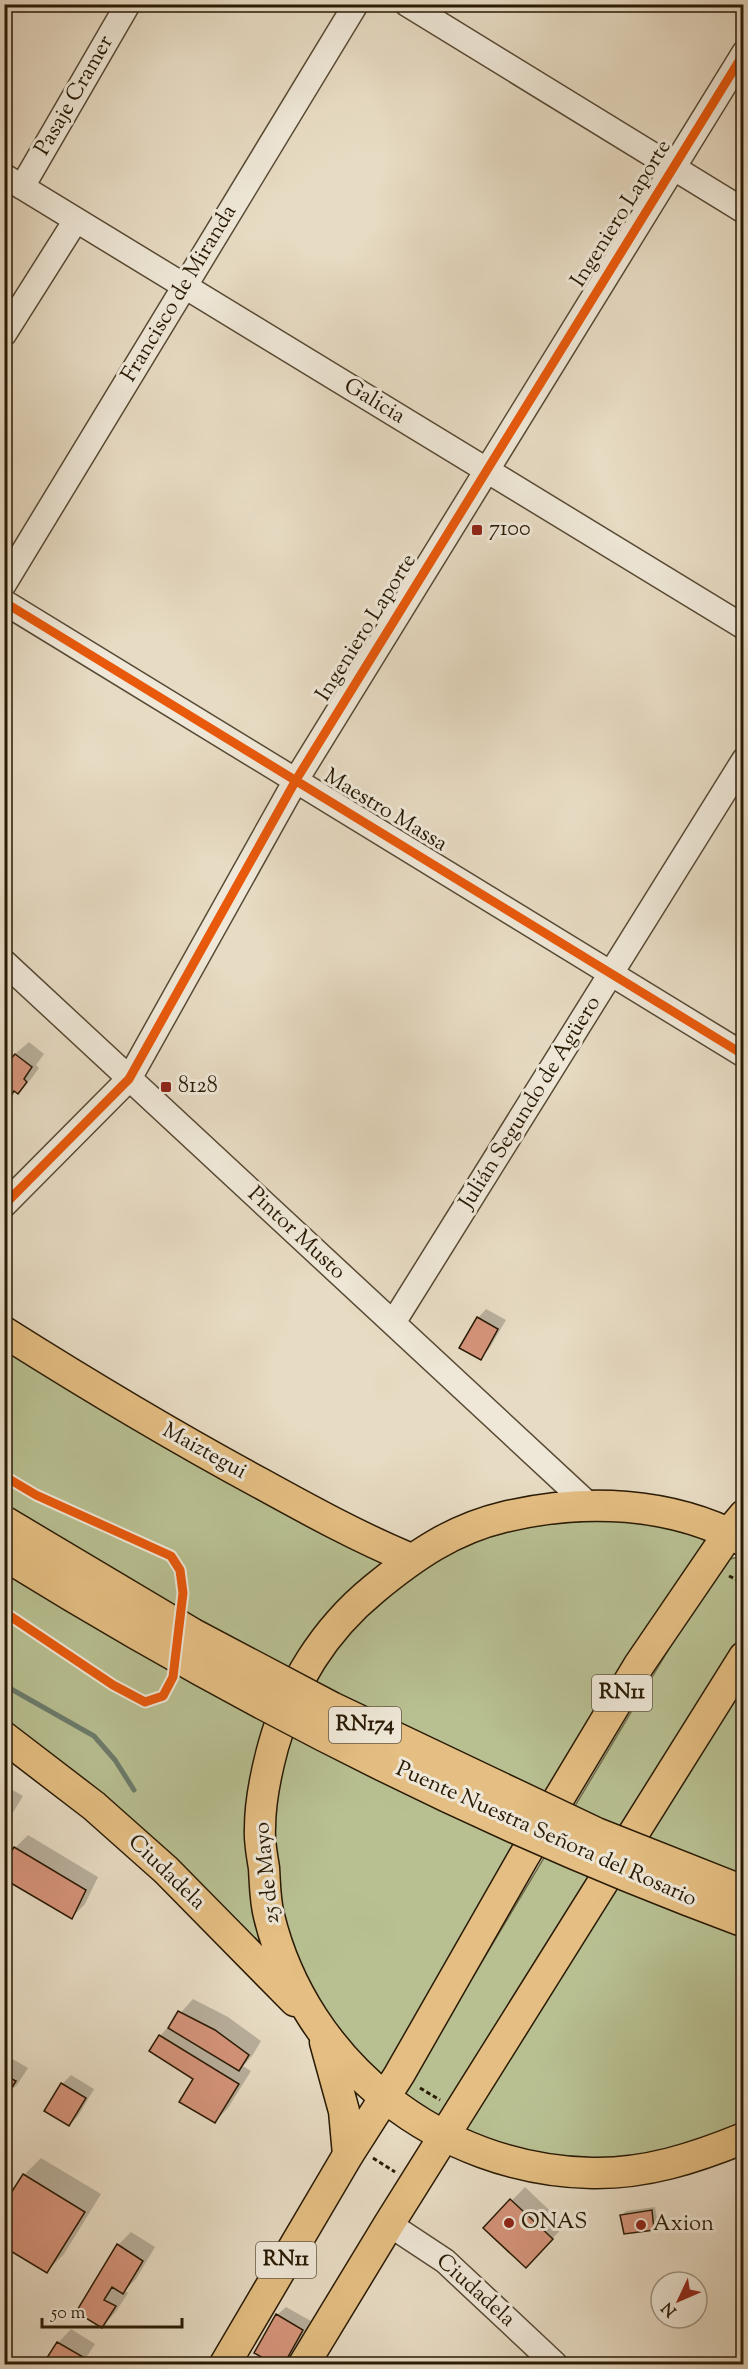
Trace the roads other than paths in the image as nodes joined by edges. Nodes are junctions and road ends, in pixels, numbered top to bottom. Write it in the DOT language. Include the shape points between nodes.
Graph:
graph roads {
  1 [pos="128,4"];
  2 [pos="356,4"];
  3 [pos="407,4"];
  4 [pos="744,53"];
  5 [pos="673,168"];
  6 [pos="13,181"];
  7 [pos="744,211"];
  8 [pos="76,220"];
  9 [pos="185,287"];
  10 [pos="4,334"];
  11 [pos="486,471"];
  12 [pos="4,584"];
  13 [pos="4,602"];
  14 [pos="744,627"];
  15 [pos="744,760"];
  16 [pos="296,780"];
  17 [pos="4,962"];
  18 [pos="612,973"];
  19 [pos="744,1055"];
  20 [pos="129,1079"];
  21 [pos="4,1205"];
  22 [pos="393,1323"];
  23 [pos="4,1332"];
  24 [pos="589,1505"];
  25 [pos="4,1523"];
  26 [pos="739,1529"];
  27 [pos="4,1553"];
  28 [pos="411,1559"];
  29 [pos="744,1657"];
  30 [pos="4,1737"];
  31 [pos="744,1893"];
  32 [pos="744,1920"];
  33 [pos="319,2028"];
  34 [pos="384,2098"];
  35 [pos="444,2137"];
  36 [pos="744,2138"];
  37 [pos="358,2154"];
  38 [pos="389,2224"];
  39 [pos="225,2364"];
  40 [pos="304,2364"];
  41 [pos="555,2364"];
  1 -- 6 [label="street, Pasaje Cramer"];
  2 -- 9 [label="street, Francisco de Miranda"];
  3 -- 5 [label="street"];
  4 -- 5 [label="street, Ingeniero Laporte"];
  5 -- 7 [label="street"];
  5 -- 11 [label="street, Ingeniero Laporte"];
  6 -- 8 [label="street, Galicia"];
  8 -- 9 [label="street, Galicia"];
  8 -- 10 [label="street"];
  9 -- 11 [label="street, Galicia"];
  9 -- 12 [label="street, Francisco de Miranda"];
  11 -- 14 [label="street, Galicia"];
  11 -- 16 [label="street, Ingeniero Laporte"];
  13 -- 16 [label="street, Maestro Massa"];
  15 -- 18 [label="street, Julián Segundo de Agüero"];
  16 -- 18 [label="street, Maestro Massa"];
  16 -- 20 [label="street, Ingeniero Laporte"];
  17 -- 20 [label="street, Pintor Musto"];
  18 -- 19 [label="street, Maestro Massa"];
  18 -- 22 [label="street, Julián Segundo de Agüero"];
  20 -- 21 [label="street, Ingeniero Laporte"];
  20 -- 22 [label="street, Pintor Musto"];
  22 -- 24 [label="street, Pintor Musto"];
  23 -- 28 [label="main road, Maiztegui" via="189,1445 371,1542"];
  24 -- 26 [label="main road, 25 de Mayo" via="638,1508"];
  24 -- 28 [label="main road, 25 de Mayo" via="542,1508 486,1521"];
  25 -- 31 [label="highway, Puente Nuestra Señora del Rosario / RN174, bridge" via="192,1635 332,1709 595,1834"];
  26 -- 34 [label="main road, RN11" via="639,1665"];
  27 -- 32 [label="highway, Puente Nuestra Señora del Rosario / RN174, bridge" via="186,1661 322,1733 580,1855"];
  28 -- 33 [label="main road, 25 de Mayo" via="358,1602 325,1639 302,1674 281,1719 265,1775 260,1828 268,1912 295,1988"];
  29 -- 35 [label="main road"];
  30 -- 33 [label="main road, Ciudadela" via="94,1806 166,1870"];
  33 -- 34 [label="main road, 25 de Mayo"];
  33 -- 37 [label="main road"];
  34 -- 35 [label="main road, 25 de Mayo"];
  34 -- 37 [label="main road, RN11"];
  35 -- 36 [label="main road, 25 de Mayo" via="512,2162 594,2173 649,2169 696,2157"];
  35 -- 38 [label="main road"];
  37 -- 39 [label="main road, RN11"];
  38 -- 40 [label="main road"];
  38 -- 41 [label="street, Ciudadela" via="445,2261"];
}
